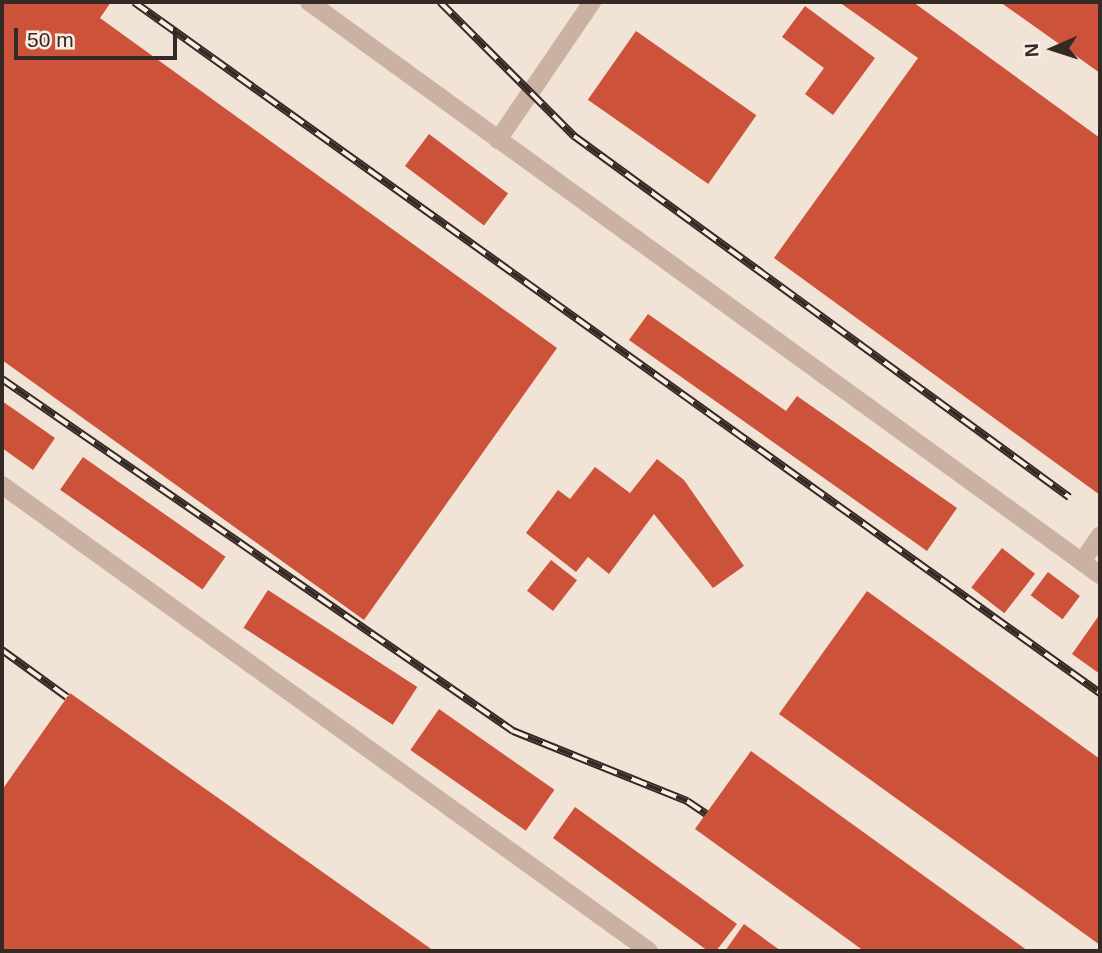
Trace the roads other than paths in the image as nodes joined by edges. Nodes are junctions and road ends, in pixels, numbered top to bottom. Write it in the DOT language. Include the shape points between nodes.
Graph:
graph roads {
  1 [pos="309,2"];
  2 [pos="592,2"];
  3 [pos="498,140"];
  4 [pos="2,485"];
  5 [pos="1100,535"];
  6 [pos="1082,562"];
  7 [pos="1100,575"];
  8 [pos="649,951"];
  1 -- 3 [label="lane"];
  2 -- 3 [label="lane"];
  3 -- 6 [label="lane"];
  4 -- 8 [label="lane"];
  5 -- 6 [label="lane"];
  6 -- 7 [label="lane"];
}
